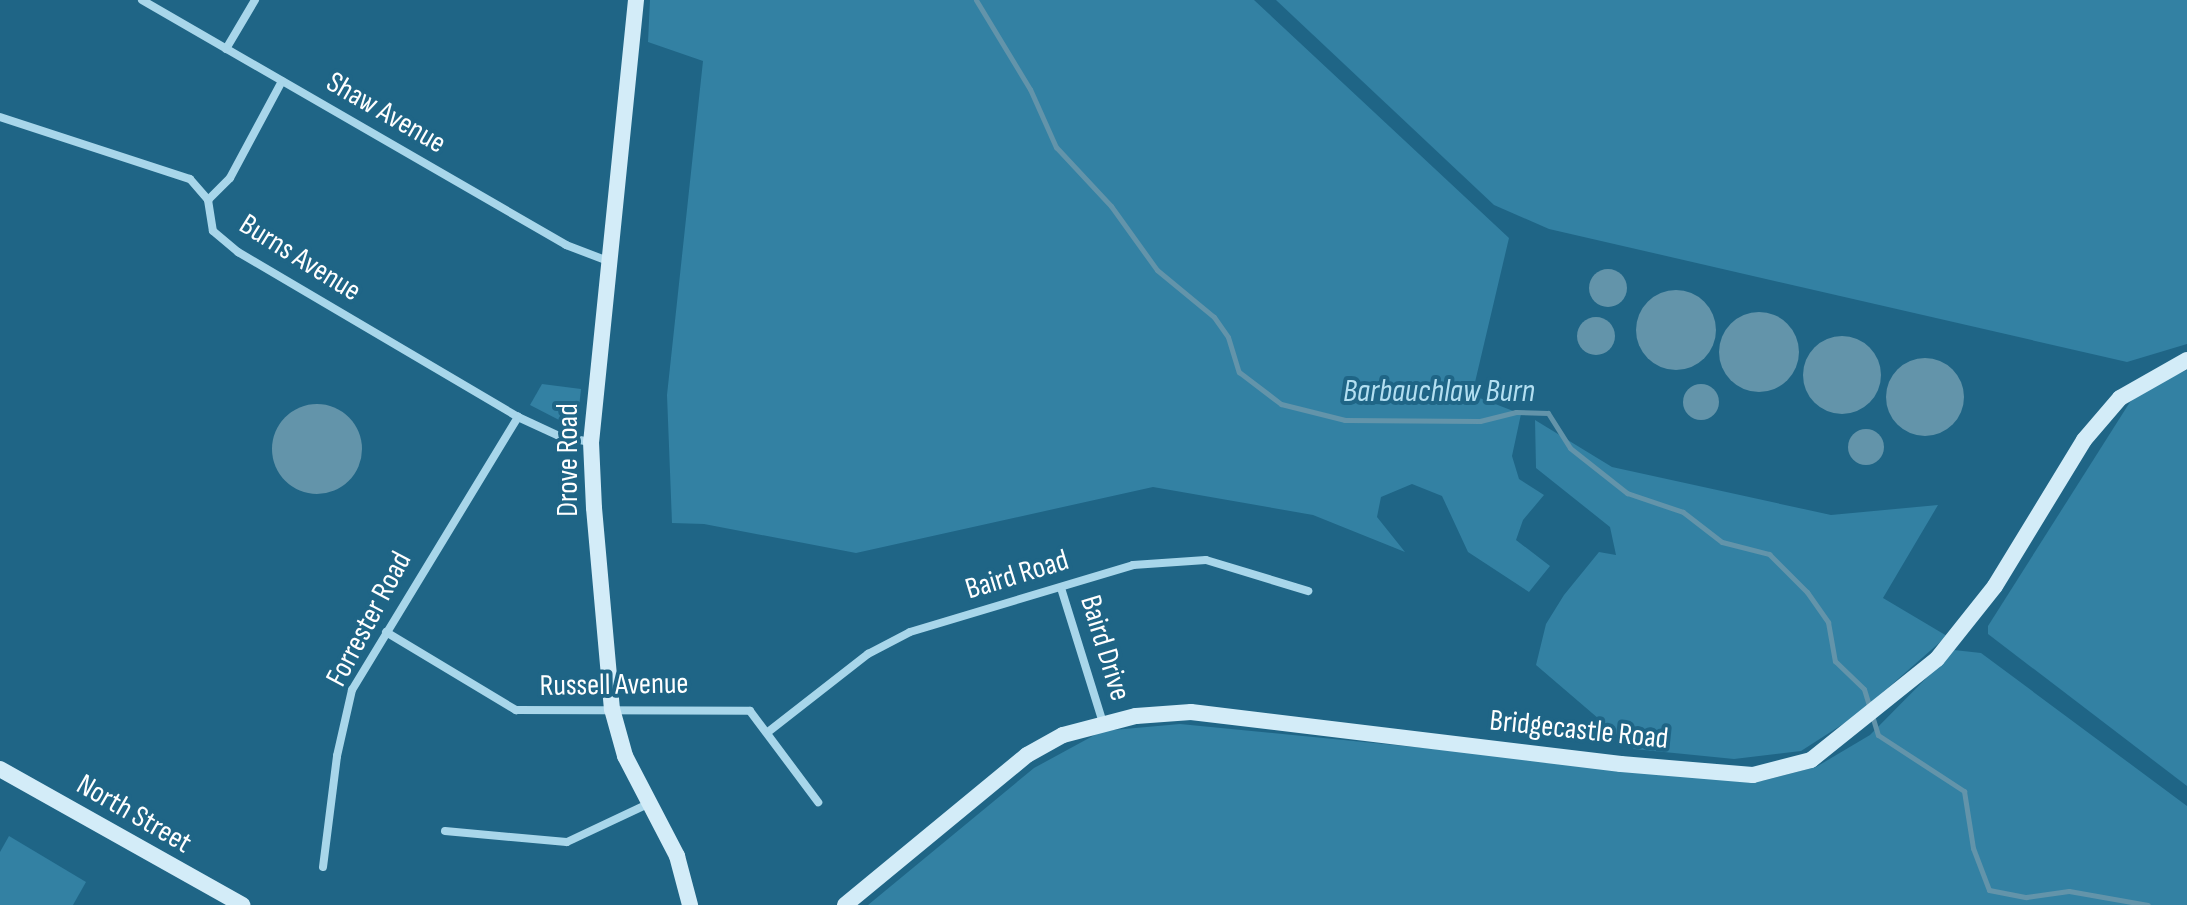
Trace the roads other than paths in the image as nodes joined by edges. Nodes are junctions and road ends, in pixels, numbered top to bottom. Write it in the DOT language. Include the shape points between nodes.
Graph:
graph roads {
  1 [pos="142,0"];
  2 [pos="255,0"];
  3 [pos="636,0"];
  4 [pos="226,49"];
  5 [pos="282,81"];
  6 [pos="0,117"];
  7 [pos="208,200"];
  8 [pos="608,261"];
  9 [pos="2187,360"];
  10 [pos="518,417"];
  11 [pos="591,442"];
  12 [pos="1061,588"];
  13 [pos="1308,591"];
  14 [pos="386,632"];
  15 [pos="612,709"];
  16 [pos="1103,723"];
  17 [pos="768,732"];
  18 [pos="0,769"];
  19 [pos="818,802"];
  20 [pos="651,803"];
  21 [pos="445,831"];
  22 [pos="323,867"];
  23 [pos="242,905"];
  24 [pos="690,905"];
  25 [pos="845,905"];
  1 -- 4 [label="street, Shaw Avenue"];
  2 -- 4 [label="street"];
  3 -- 8 [label="street, Drove Road"];
  4 -- 5 [label="street, Shaw Avenue"];
  5 -- 7 [label="street" via="230,178"];
  5 -- 8 [label="street, Shaw Avenue" via="566,245"];
  6 -- 7 [label="street, Burns Avenue" via="190,179"];
  7 -- 10 [label="street, Burns Avenue" via="213,231 238,252"];
  8 -- 11 [label="street, Drove Road"];
  9 -- 16 [label="street, Bridgecastle Road" via="2120,398 2084,440 1995,586 1937,659 1811,760 1753,775 1191,712"];
  10 -- 11 [label="street, Burns Avenue" via="559,436"];
  10 -- 14 [label="street, Forrester Road"];
  11 -- 15 [label="street, Drove Road"];
  12 -- 13 [label="street, Baird Road" via="1170,559 1206,560"];
  12 -- 16 [label="street, Baird Drive"];
  12 -- 17 [label="street, Baird Road" via="910,632 868,654"];
  14 -- 15 [label="street, Russell Avenue" via="516,710 544,714"];
  14 -- 22 [label="street, Forrester Road" via="352,690 337,756"];
  15 -- 17 [label="street, Russell Avenue" via="750,711"];
  15 -- 20 [label="street, Drove Road" via="625,756"];
  16 -- 25 [label="street, Bridgecastle Road" via="1063,735 1027,755"];
  17 -- 19 [label="street, Russell Avenue"];
  18 -- 23 [label="street, North Street"];
  20 -- 21 [label="street" via="567,842"];
  20 -- 24 [label="street, Drove Road" via="677,856"];
}
